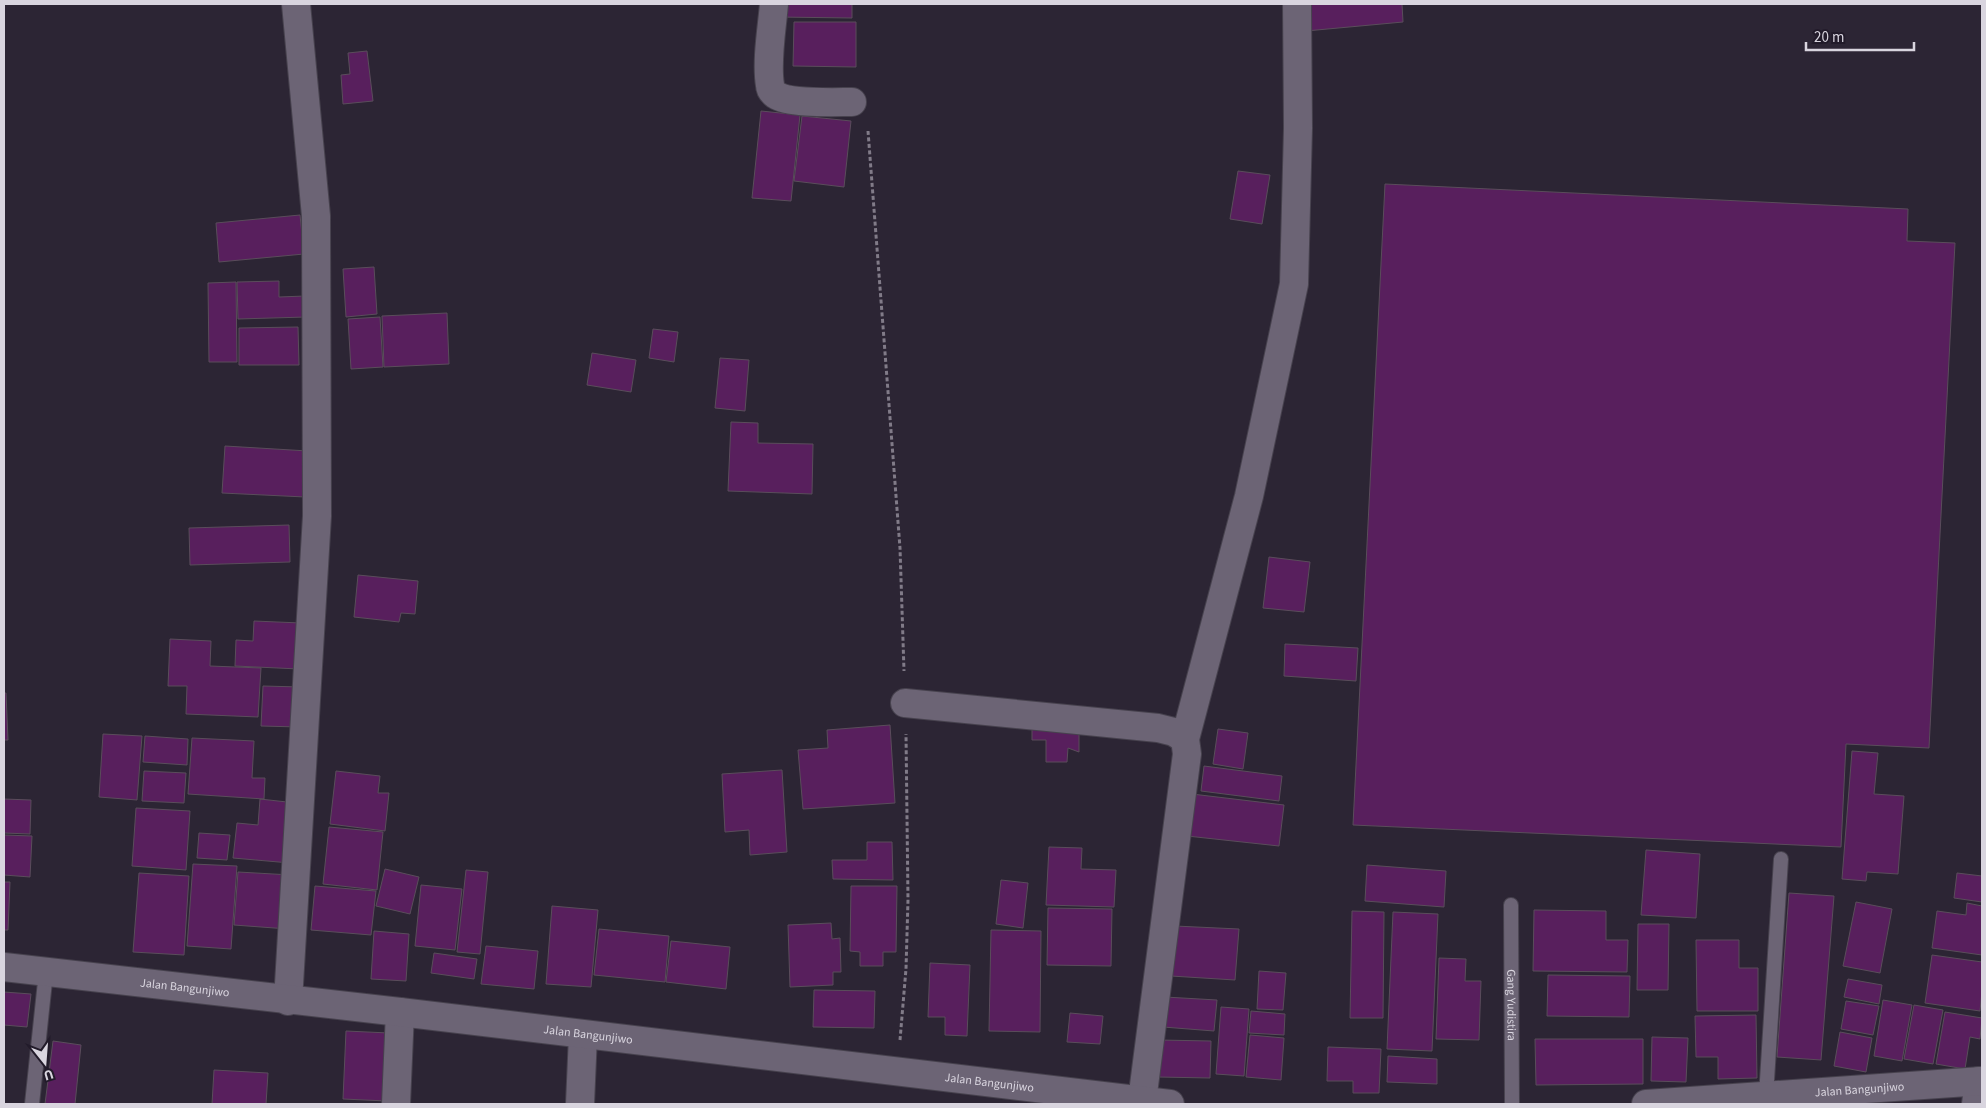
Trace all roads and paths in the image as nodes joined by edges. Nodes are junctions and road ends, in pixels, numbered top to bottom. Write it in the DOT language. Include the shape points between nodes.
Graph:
graph roads {
  1 [pos="296,4"];
  2 [pos="774,4"];
  3 [pos="1297,4"];
  4 [pos="852,102"];
  5 [pos="905,703"];
  6 [pos="1185,739"];
  7 [pos="1781,859"];
  8 [pos="1511,905"];
  9 [pos="4,967"];
  10 [pos="46,972"];
  11 [pos="288,1001"];
  12 [pos="400,1012"];
  13 [pos="583,1035"];
  14 [pos="898,1072"];
  15 [pos="1979,1089"];
  16 [pos="1766,1096"];
  17 [pos="1142,1101"];
  18 [pos="32,1104"];
  19 [pos="396,1104"];
  20 [pos="580,1104"];
  21 [pos="1170,1104"];
  22 [pos="1512,1104"];
  23 [pos="1646,1104"];
  1 -- 11 [label="street" via="316,216 317,516"];
  2 -- 4 [label="street" via="770,60 772,91 789,100"];
  3 -- 6 [label="street" via="1294,284 1249,496"];
  4 -- 5 [label="path" via="863,109 866,116 900,548"];
  5 -- 6 [label="street" via="1158,728"];
  5 -- 14 [label="path" via="908,900"];
  6 -- 17 [label="street" via="1187,754"];
  7 -- 16 [label="lane"];
  8 -- 22 [label="lane, Gang Yudistira"];
  9 -- 10 [label="street, Jalan Bangunjiwo"];
  10 -- 11 [label="street, Jalan Bangunjiwo"];
  10 -- 18 [label="lane"];
  11 -- 12 [label="street, Jalan Bangunjiwo"];
  12 -- 13 [label="street, Jalan Bangunjiwo"];
  12 -- 19 [label="street"];
  13 -- 14 [label="street, Jalan Bangunjiwo"];
  13 -- 20 [label="street"];
  14 -- 17 [label="street, Jalan Bangunjiwo"];
  15 -- 16 [label="street, Jalan Bangunjiwo"];
  16 -- 23 [label="street, Jalan Bangunjiwo"];
  17 -- 21 [label="street, Jalan Bangunjiwo"];
}
